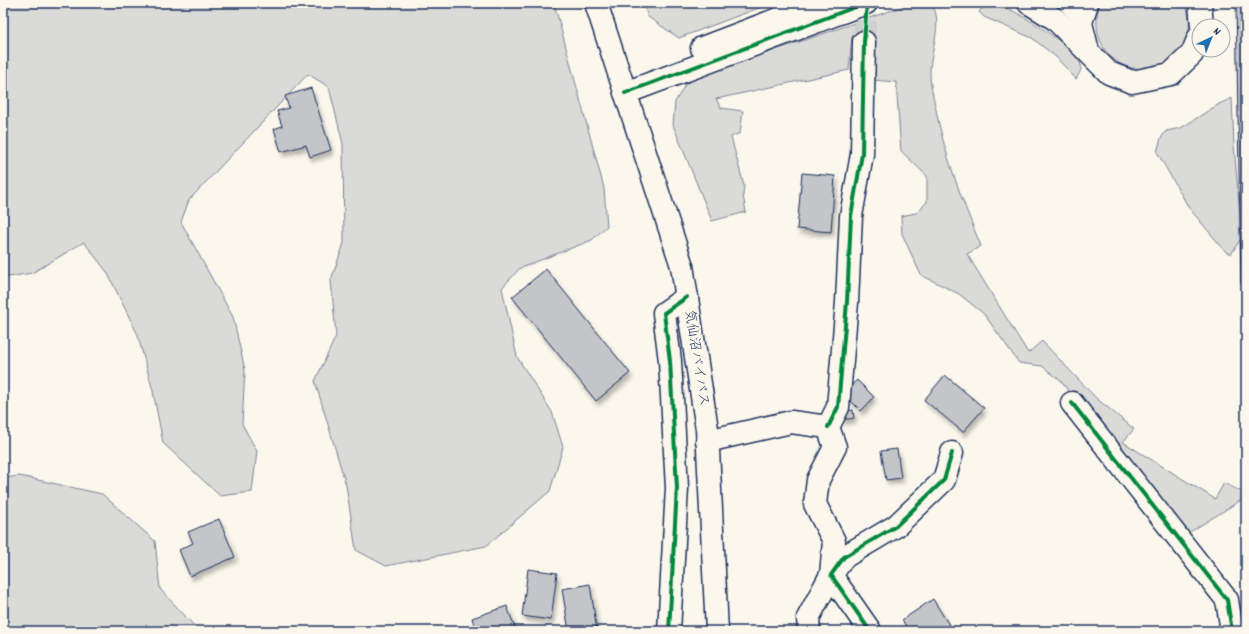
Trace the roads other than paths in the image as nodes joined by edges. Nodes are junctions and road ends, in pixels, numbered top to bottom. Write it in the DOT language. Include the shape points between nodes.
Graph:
graph roads {
  1 [pos="596,3"];
  2 [pos="820,3"];
  3 [pos="866,3"];
  4 [pos="1029,3"];
  5 [pos="1063,3"];
  6 [pos="1200,3"];
  7 [pos="1084,13"];
  8 [pos="1201,18"];
  9 [pos="864,42"];
  10 [pos="1088,51"];
  11 [pos="1191,55"];
  12 [pos="623,86"];
  13 [pos="687,297"];
  14 [pos="1072,403"];
  15 [pos="828,427"];
  16 [pos="707,441"];
  17 [pos="952,454"];
  18 [pos="831,575"];
  19 [pos="669,631"];
  20 [pos="717,631"];
  21 [pos="809,631"];
  22 [pos="870,631"];
  23 [pos="1232,631"];
  1 -- 12 [label="main road, 気仙沼バイパス"];
  2 -- 12 [label="main road"];
  3 -- 12 [label="main road"];
  4 -- 10 [label="main road" via="1055,19"];
  5 -- 7 [label="lane"];
  6 -- 8 [label="main road"];
  7 -- 10 [label="main road"];
  9 -- 15 [label="main road" via="862,154 851,216 838,407"];
  10 -- 11 [label="main road" via="1109,73 1132,82 1171,74"];
  12 -- 13 [label="main road, 気仙沼バイパス" via="682,266"];
  13 -- 16 [label="main road, 気仙沼バイパス"];
  13 -- 19 [label="main road" via="664,313 670,362 677,488"];
  14 -- 23 [label="main road" via="1227,600"];
  15 -- 16 [label="main road" via="791,422"];
  15 -- 18 [label="main road" via="835,447 818,480 815,504 834,541"];
  16 -- 20 [label="main road, 気仙沼バイパス"];
  17 -- 18 [label="main road" via="944,480 896,526 844,557"];
  18 -- 21 [label="main road" via="808,618"];
  18 -- 22 [label="main road"];
}
